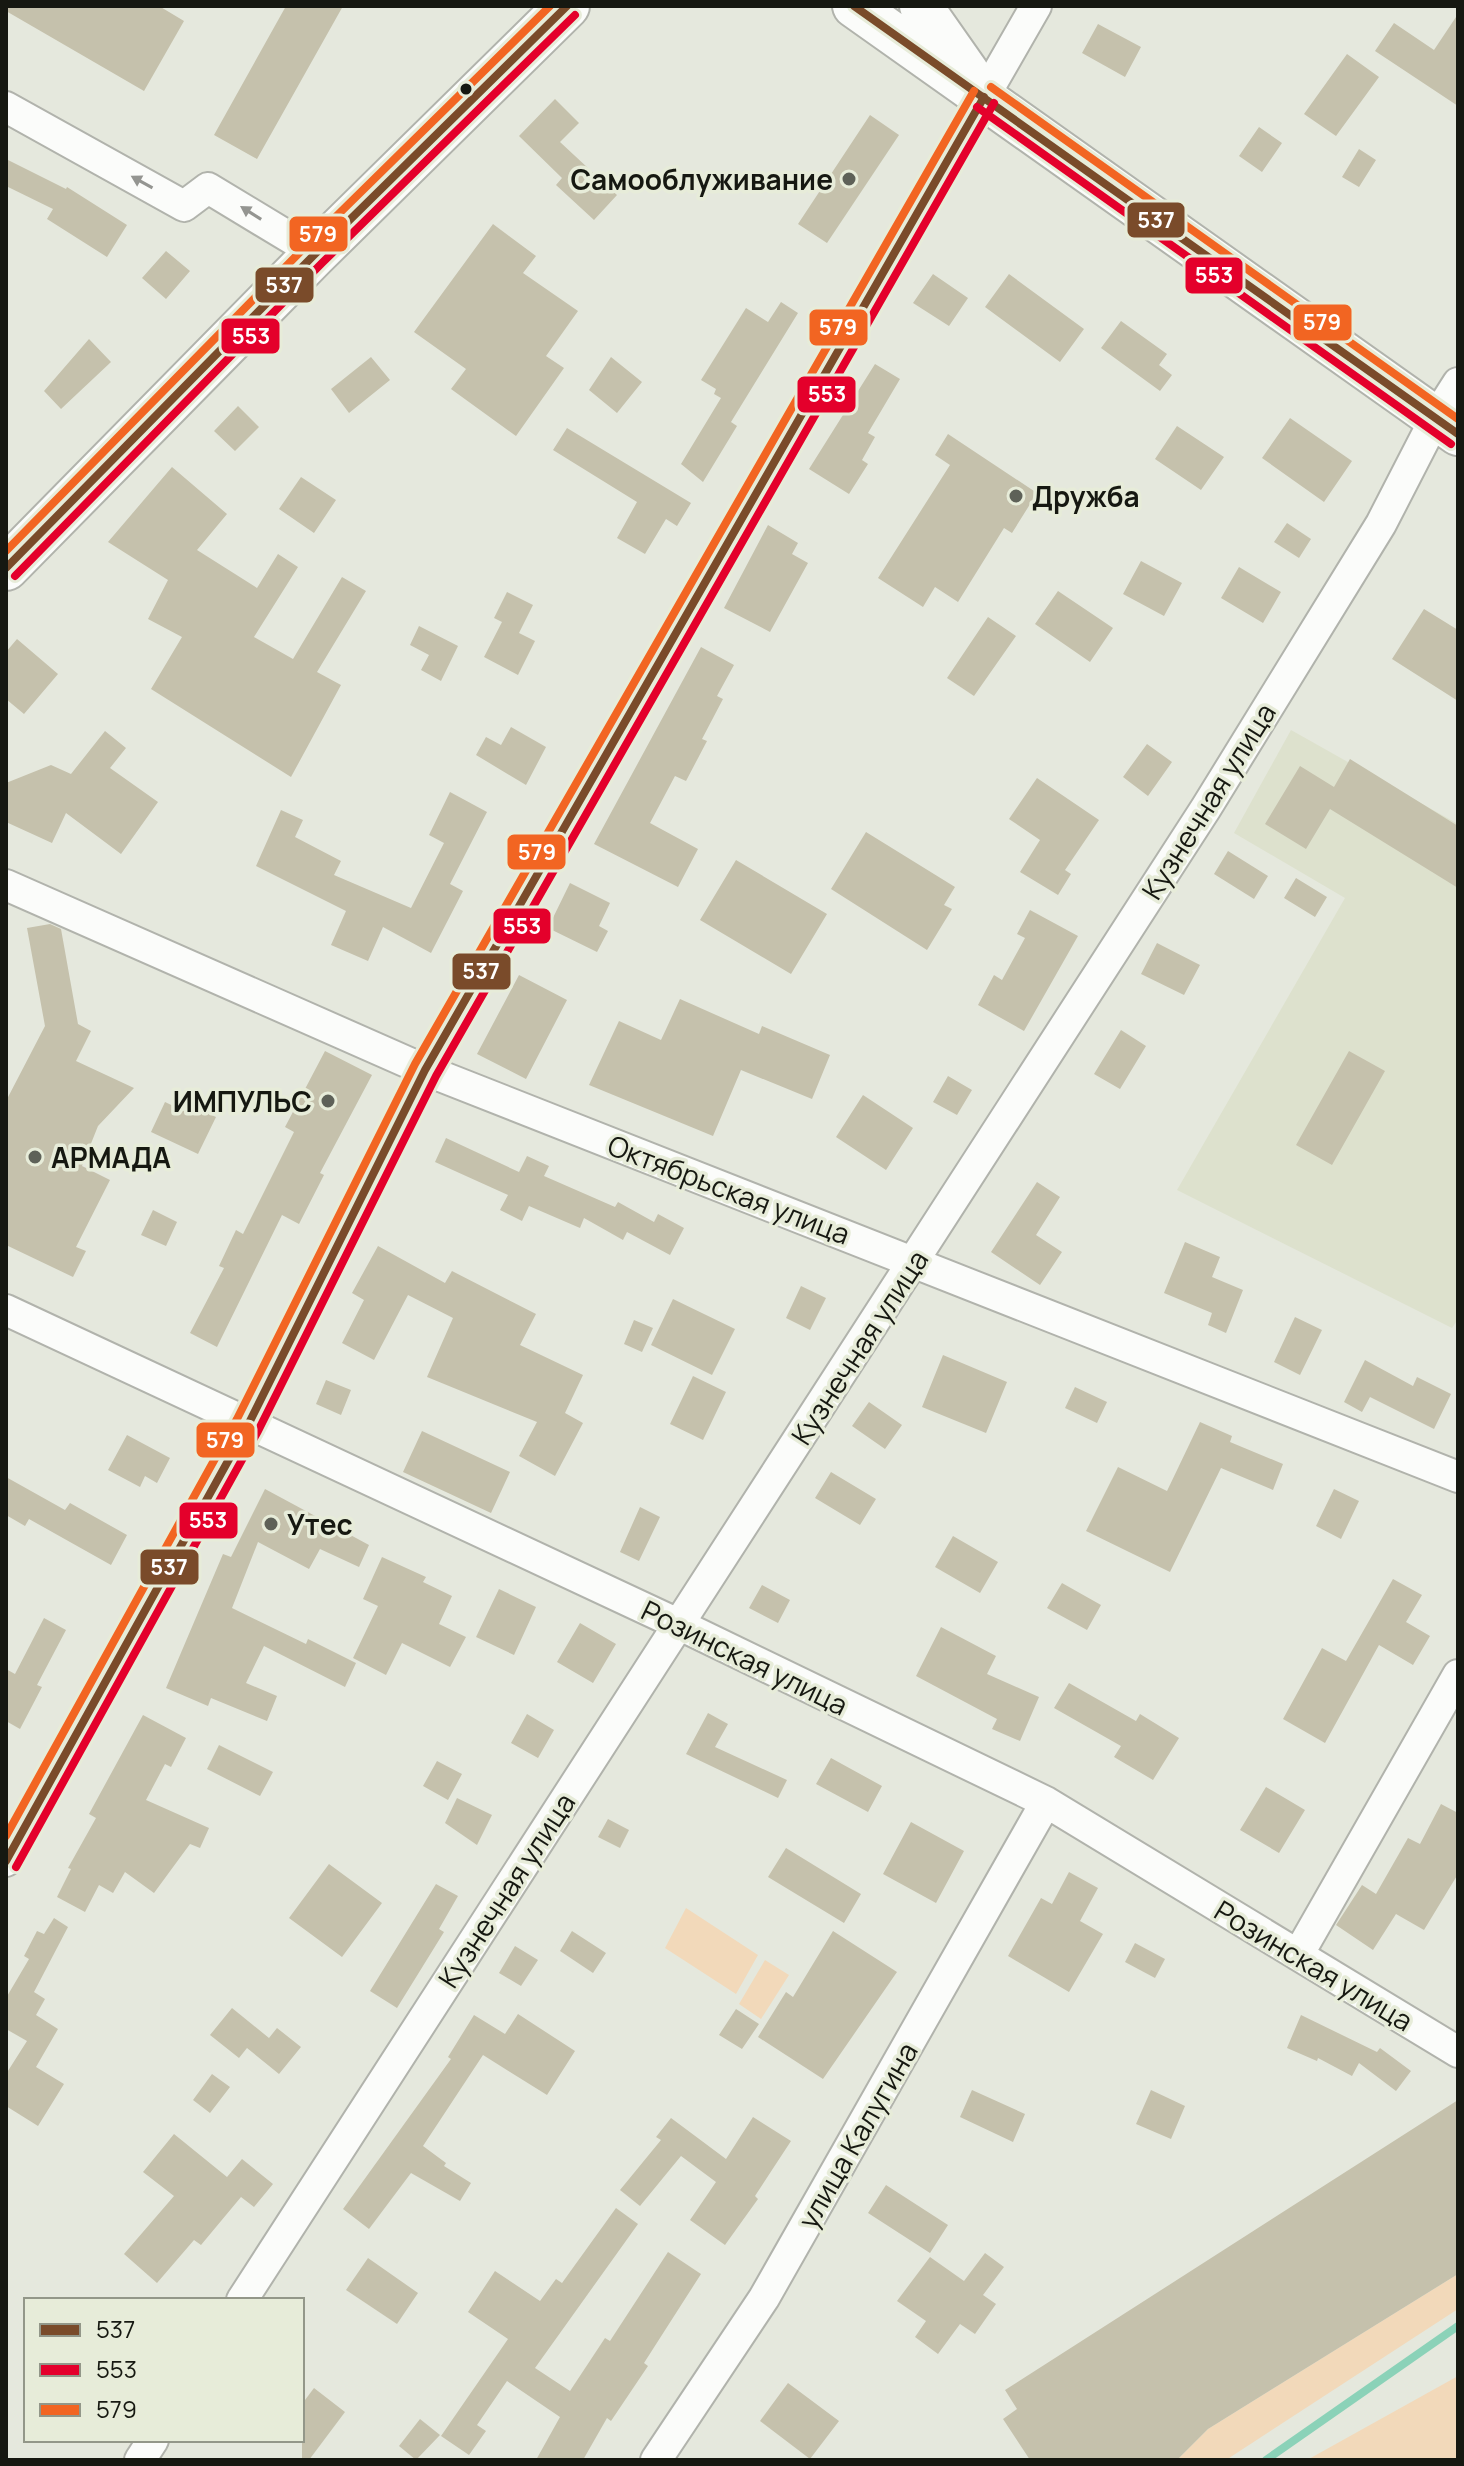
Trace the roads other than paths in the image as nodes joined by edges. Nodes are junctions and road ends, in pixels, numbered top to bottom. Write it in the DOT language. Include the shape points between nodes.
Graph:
graph roads {
  1 [pos="529,6"];
  2 [pos="567,6"];
  3 [pos="854,6"];
  4 [pos="921,6"];
  5 [pos="1036,6"];
  6 [pos="984,97"];
  7 [pos="6,107"];
  8 [pos="294,240"];
  9 [pos="1458,383"];
  10 [pos="1446,426"];
  11 [pos="6,533"];
  12 [pos="6,568"];
  13 [pos="6,885"];
  14 [pos="425,1070"];
  15 [pos="916,1262"];
  16 [pos="6,1310"];
  17 [pos="248,1425"];
  18 [pos="1458,1477"];
  19 [pos="678,1624"];
  20 [pos="1458,1675"];
  21 [pos="1046,1802"];
  22 [pos="6,1861"];
  23 [pos="1298,1955"];
  24 [pos="1458,2052"];
  25 [pos="243,2298"];
  26 [pos="152,2442"];
  27 [pos="140,2460"];
  28 [pos="656,2460"];
  1 -- 8 [label="highway"];
  2 -- 12 [label="highway"];
  3 -- 6 [label="main road"];
  4 -- 6 [label="main road"];
  5 -- 6 [label="street"];
  6 -- 10 [label="main road"];
  6 -- 14 [label="street"];
  8 -- 7 [label="street, one-way" via="208,188 184,206"];
  8 -- 11 [label="highway"];
  9 -- 10 [label="street, Кузнечная улица"];
  10 -- 15 [label="street, Кузнечная улица"];
  13 -- 14 [label="street, Октябрьская улица"];
  14 -- 15 [label="street, Октябрьская улица"];
  14 -- 17 [label="street"];
  15 -- 18 [label="street, Октябрьская улица"];
  15 -- 19 [label="street, Кузнечная улица"];
  16 -- 17 [label="street, Розинская улица"];
  17 -- 19 [label="street, Розинская улица"];
  17 -- 22 [label="street"];
  19 -- 21 [label="street, Розинская улица"];
  19 -- 25 [label="street, Кузнечная улица"];
  20 -- 23 [label="street"];
  21 -- 23 [label="street, Розинская улица"];
  21 -- 28 [label="street, улица Калугина" via="764,2298"];
  23 -- 24 [label="street, Розинская улица"];
  26 -- 27 [label="street"];
}
